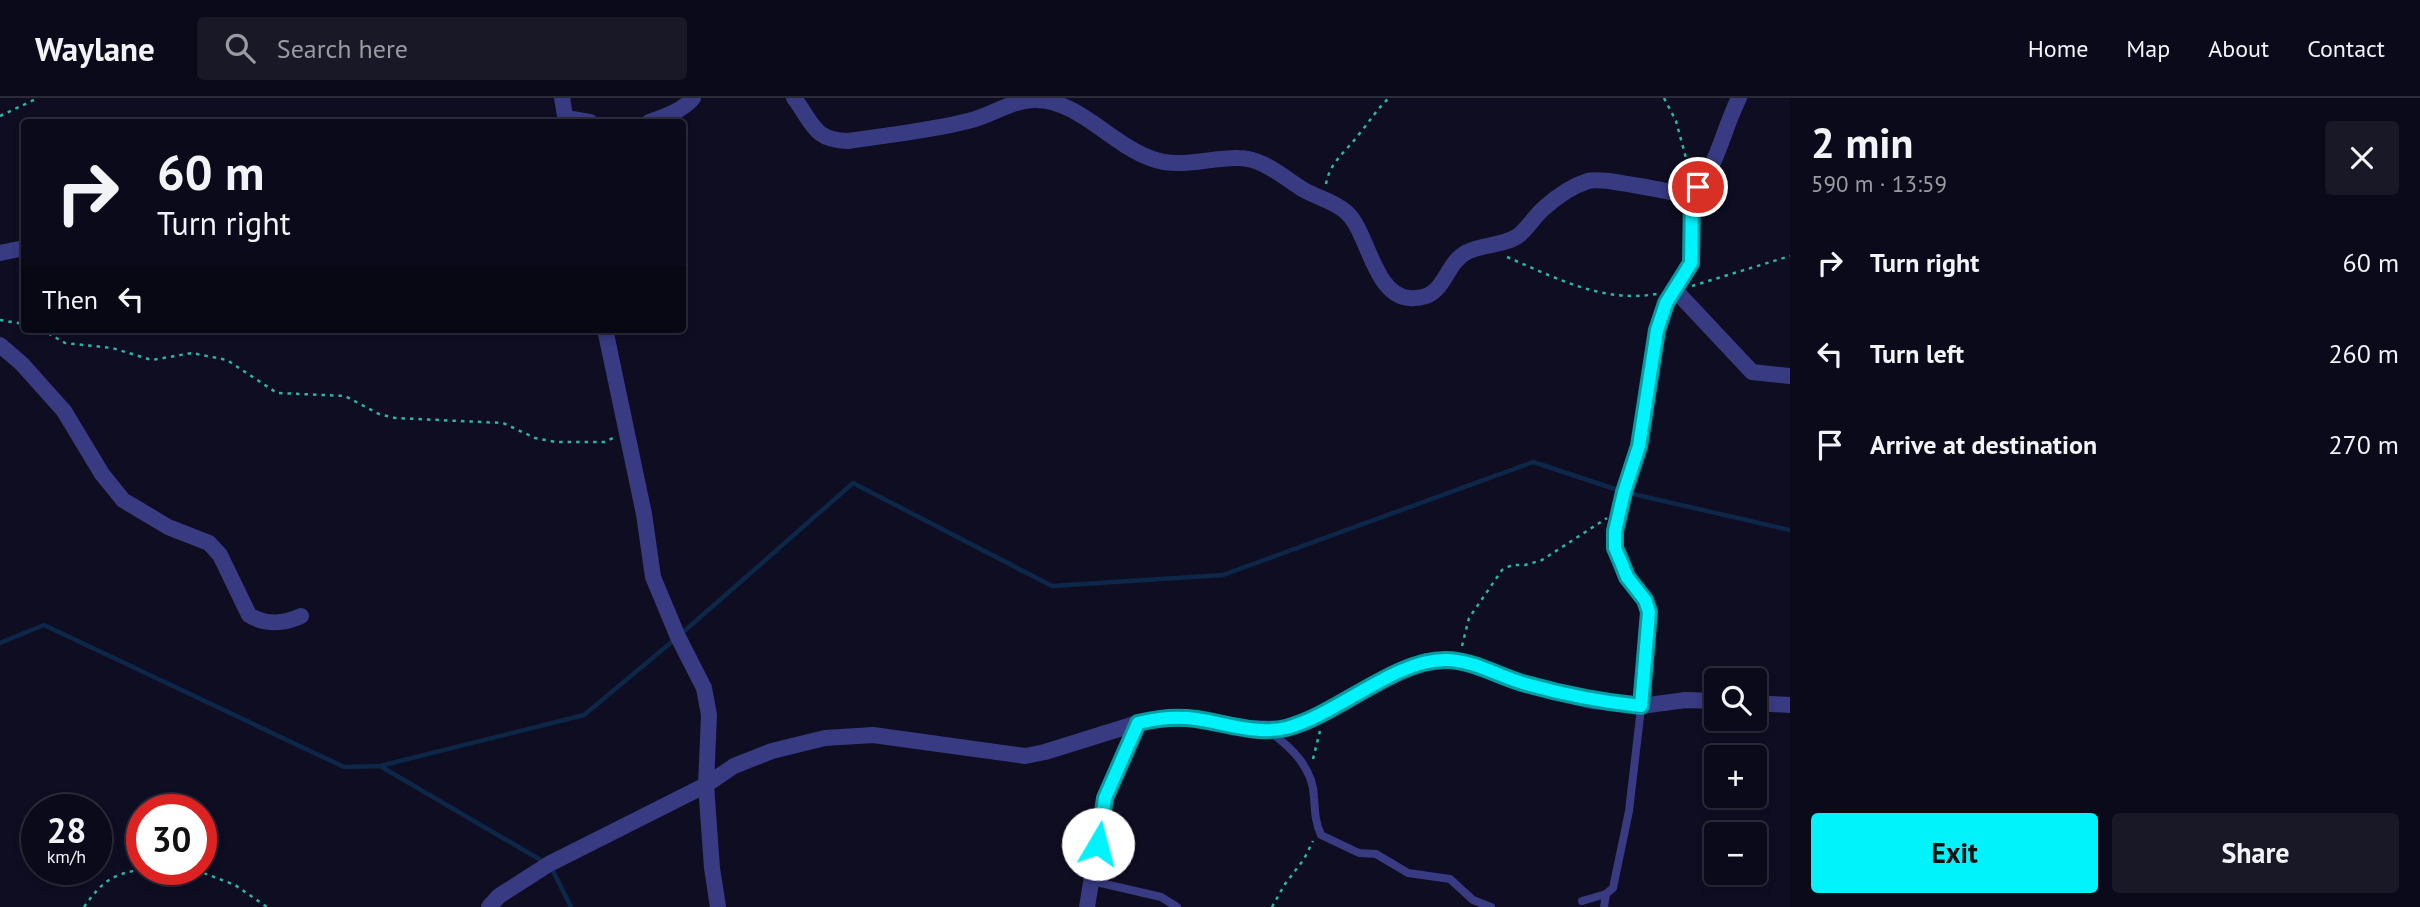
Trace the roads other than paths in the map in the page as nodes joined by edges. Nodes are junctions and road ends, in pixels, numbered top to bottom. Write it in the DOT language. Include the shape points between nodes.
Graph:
graph roads {
  1 [pos="562,98"];
  2 [pos="693,98"];
  3 [pos="794,98"];
  4 [pos="1739,98"];
  5 [pos="566,119"];
  6 [pos="658,119"];
  7 [pos="1693,194"];
  8 [pos="21,249"];
  9 [pos="0,253"];
  10 [pos="1675,290"];
  11 [pos="606,333"];
  12 [pos="0,345"];
  13 [pos="1790,376"];
  14 [pos="302,616"];
  15 [pos="1704,701"];
  16 [pos="1767,704"];
  17 [pos="1790,705"];
  18 [pos="1641,706"];
  19 [pos="1138,723"];
  20 [pos="1267,729"];
  21 [pos="706,785"];
  22 [pos="1092,881"];
  23 [pos="1606,894"];
  24 [pos="1582,901"];
  25 [pos="489,907"];
  26 [pos="718,907"];
  27 [pos="1087,907"];
  28 [pos="1177,907"];
  29 [pos="1491,907"];
  30 [pos="1604,907"];
  1 -- 5 [label="street"];
  2 -- 6 [label="street"];
  3 -- 7 [label="street" via="820,135 831,141 969,121 1033,100 1074,111 1117,141 1167,164 1250,158 1349,213 1377,271 1405,298 1428,296 1467,252 1518,235 1543,208 1591,179"];
  4 -- 7 [label="street" via="1718,154"];
  7 -- 10 [label="lane" via="1691,263"];
  8 -- 9 [label="street"];
  10 -- 13 [label="street" via="1752,372"];
  10 -- 18 [label="lane" via="1657,330 1639,446 1615,531 1615,548 1627,577 1649,612"];
  11 -- 21 [label="street" via="653,577 704,688 709,715"];
  12 -- 14 [label="street" via="64,411 123,500 168,527 209,543 220,555 248,615 276,623"];
  15 -- 18 [label="street"];
  16 -- 17 [label="street"];
  18 -- 20 [label="street" via="1568,696 1457,662 1427,661 1298,724"];
  18 -- 23 [label="lane" via="1629,811 1613,888"];
  19 -- 20 [label="street" via="1181,717"];
  19 -- 21 [label="street" via="1025,756 886,736 825,738 734,766"];
  19 -- 22 [label="street" via="1105,798"];
  20 -- 29 [label="lane" via="1309,772 1321,835 1359,853 1376,854 1408,873 1450,879 1473,900"];
  21 -- 25 [label="street" via="549,864 499,895"];
  21 -- 26 [label="street"];
  22 -- 27 [label="street"];
  22 -- 28 [label="lane" via="1161,897"];
  23 -- 24 [label="lane"];
  23 -- 30 [label="lane"];
}
